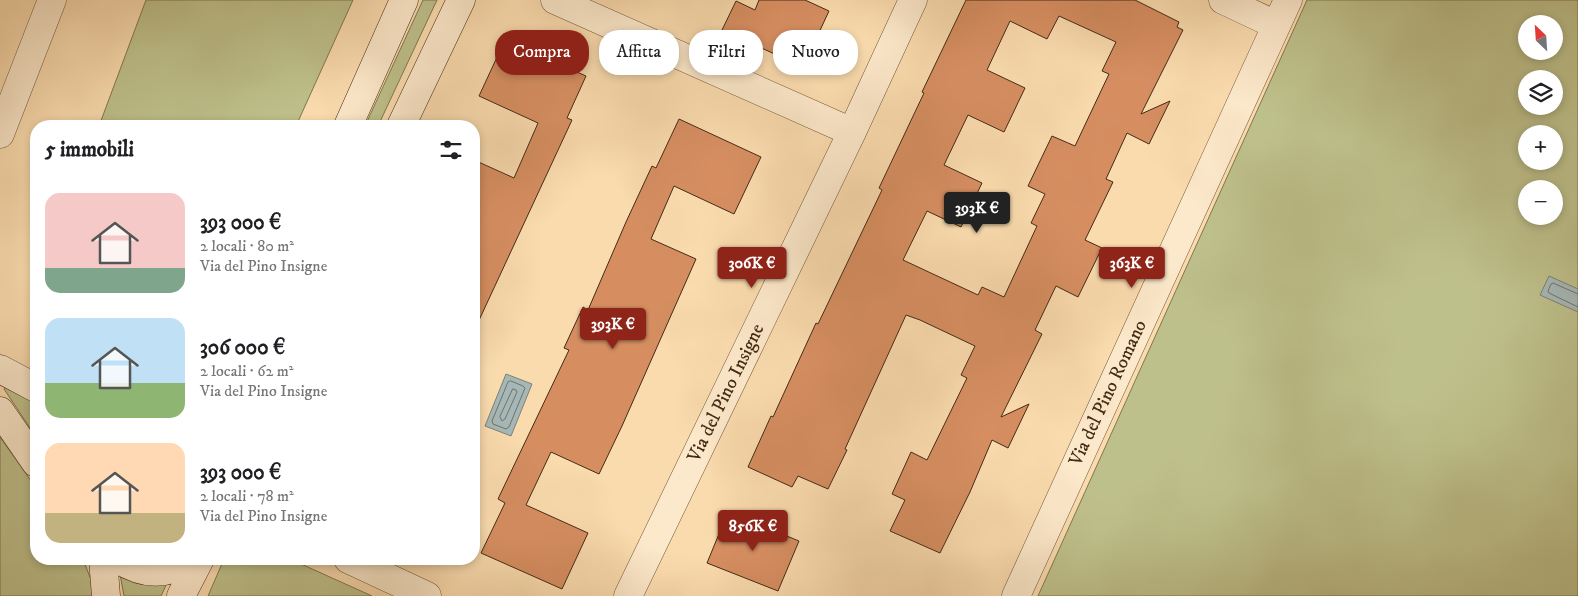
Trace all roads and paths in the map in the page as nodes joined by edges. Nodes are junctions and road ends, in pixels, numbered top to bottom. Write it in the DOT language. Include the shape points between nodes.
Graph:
graph roads {
  1 [pos="52,0"];
  2 [pos="404,0"];
  3 [pos="461,0"];
  4 [pos="555,0"];
  5 [pos="913,0"];
  6 [pos="1224,0"];
  7 [pos="1288,0"];
  8 [pos="1276,25"];
  9 [pos="351,120"];
  10 [pos="404,120"];
  11 [pos="852,132"];
  12 [pos="0,134"];
  13 [pos="0,369"];
  14 [pos="30,385"];
  15 [pos="0,411"];
  16 [pos="30,454"];
  17 [pos="103,565"];
  18 [pos="128,565"];
  19 [pos="184,565"];
  20 [pos="197,565"];
  21 [pos="361,565"];
  22 [pos="106,596"];
  23 [pos="181,596"];
  24 [pos="427,596"];
  25 [pos="628,596"];
  26 [pos="1016,596"];
  1 -- 12 [label="street"];
  2 -- 9 [label="street"];
  3 -- 10 [label="street"];
  4 -- 11 [label="street"];
  5 -- 11 [label="street, Via del Pino Insigne"];
  6 -- 8 [label="street"];
  7 -- 8 [label="street, Via del Pino Romano"];
  8 -- 26 [label="street, Via del Pino Romano"];
  11 -- 25 [label="street, Via del Pino Insigne"];
  13 -- 14 [label="street"];
  15 -- 16 [label="street"];
  17 -- 22 [label="street"];
  18 -- 19 [label="street" via="148,572 166,572"];
  20 -- 23 [label="street"];
  21 -- 24 [label="street"];
}
